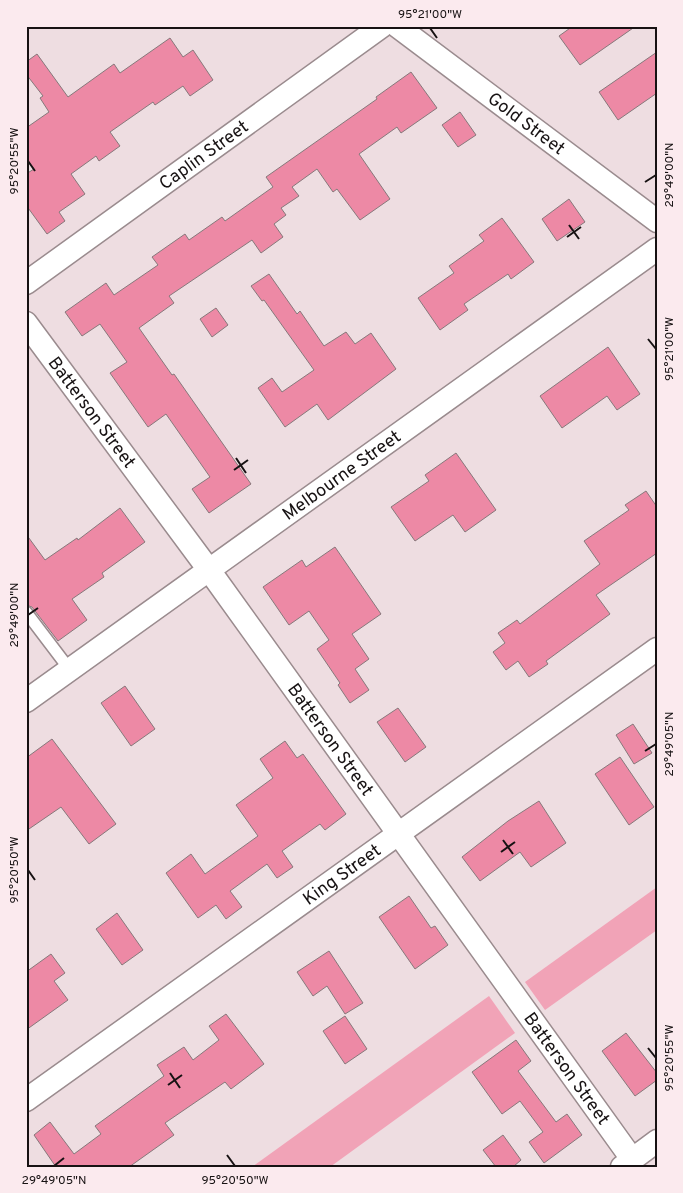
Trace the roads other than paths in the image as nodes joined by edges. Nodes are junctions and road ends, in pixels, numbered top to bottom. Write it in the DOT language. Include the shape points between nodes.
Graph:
graph roads {
  1 [pos="382,26"];
  2 [pos="397,26"];
  3 [pos="657,220"];
  4 [pos="657,249"];
  5 [pos="26,283"];
  6 [pos="26,323"];
  7 [pos="209,570"];
  8 [pos="26,612"];
  9 [pos="657,650"];
  10 [pos="70,670"];
  11 [pos="26,701"];
  12 [pos="398,833"];
  13 [pos="26,1100"];
  14 [pos="657,1141"];
  15 [pos="627,1163"];
  1 -- 5 [label="street, Caplin Street"];
  2 -- 3 [label="street, Gold Street"];
  4 -- 7 [label="street, Melbourne Street"];
  6 -- 7 [label="street, Batterson Street"];
  7 -- 10 [label="street, Melbourne Street"];
  7 -- 12 [label="street, Batterson Street"];
  8 -- 10 [label="lane"];
  9 -- 12 [label="street, King Street"];
  10 -- 11 [label="street, Melbourne Street"];
  12 -- 13 [label="street, King Street"];
  12 -- 15 [label="street, Batterson Street"];
  14 -- 15 [label="street"];
}
